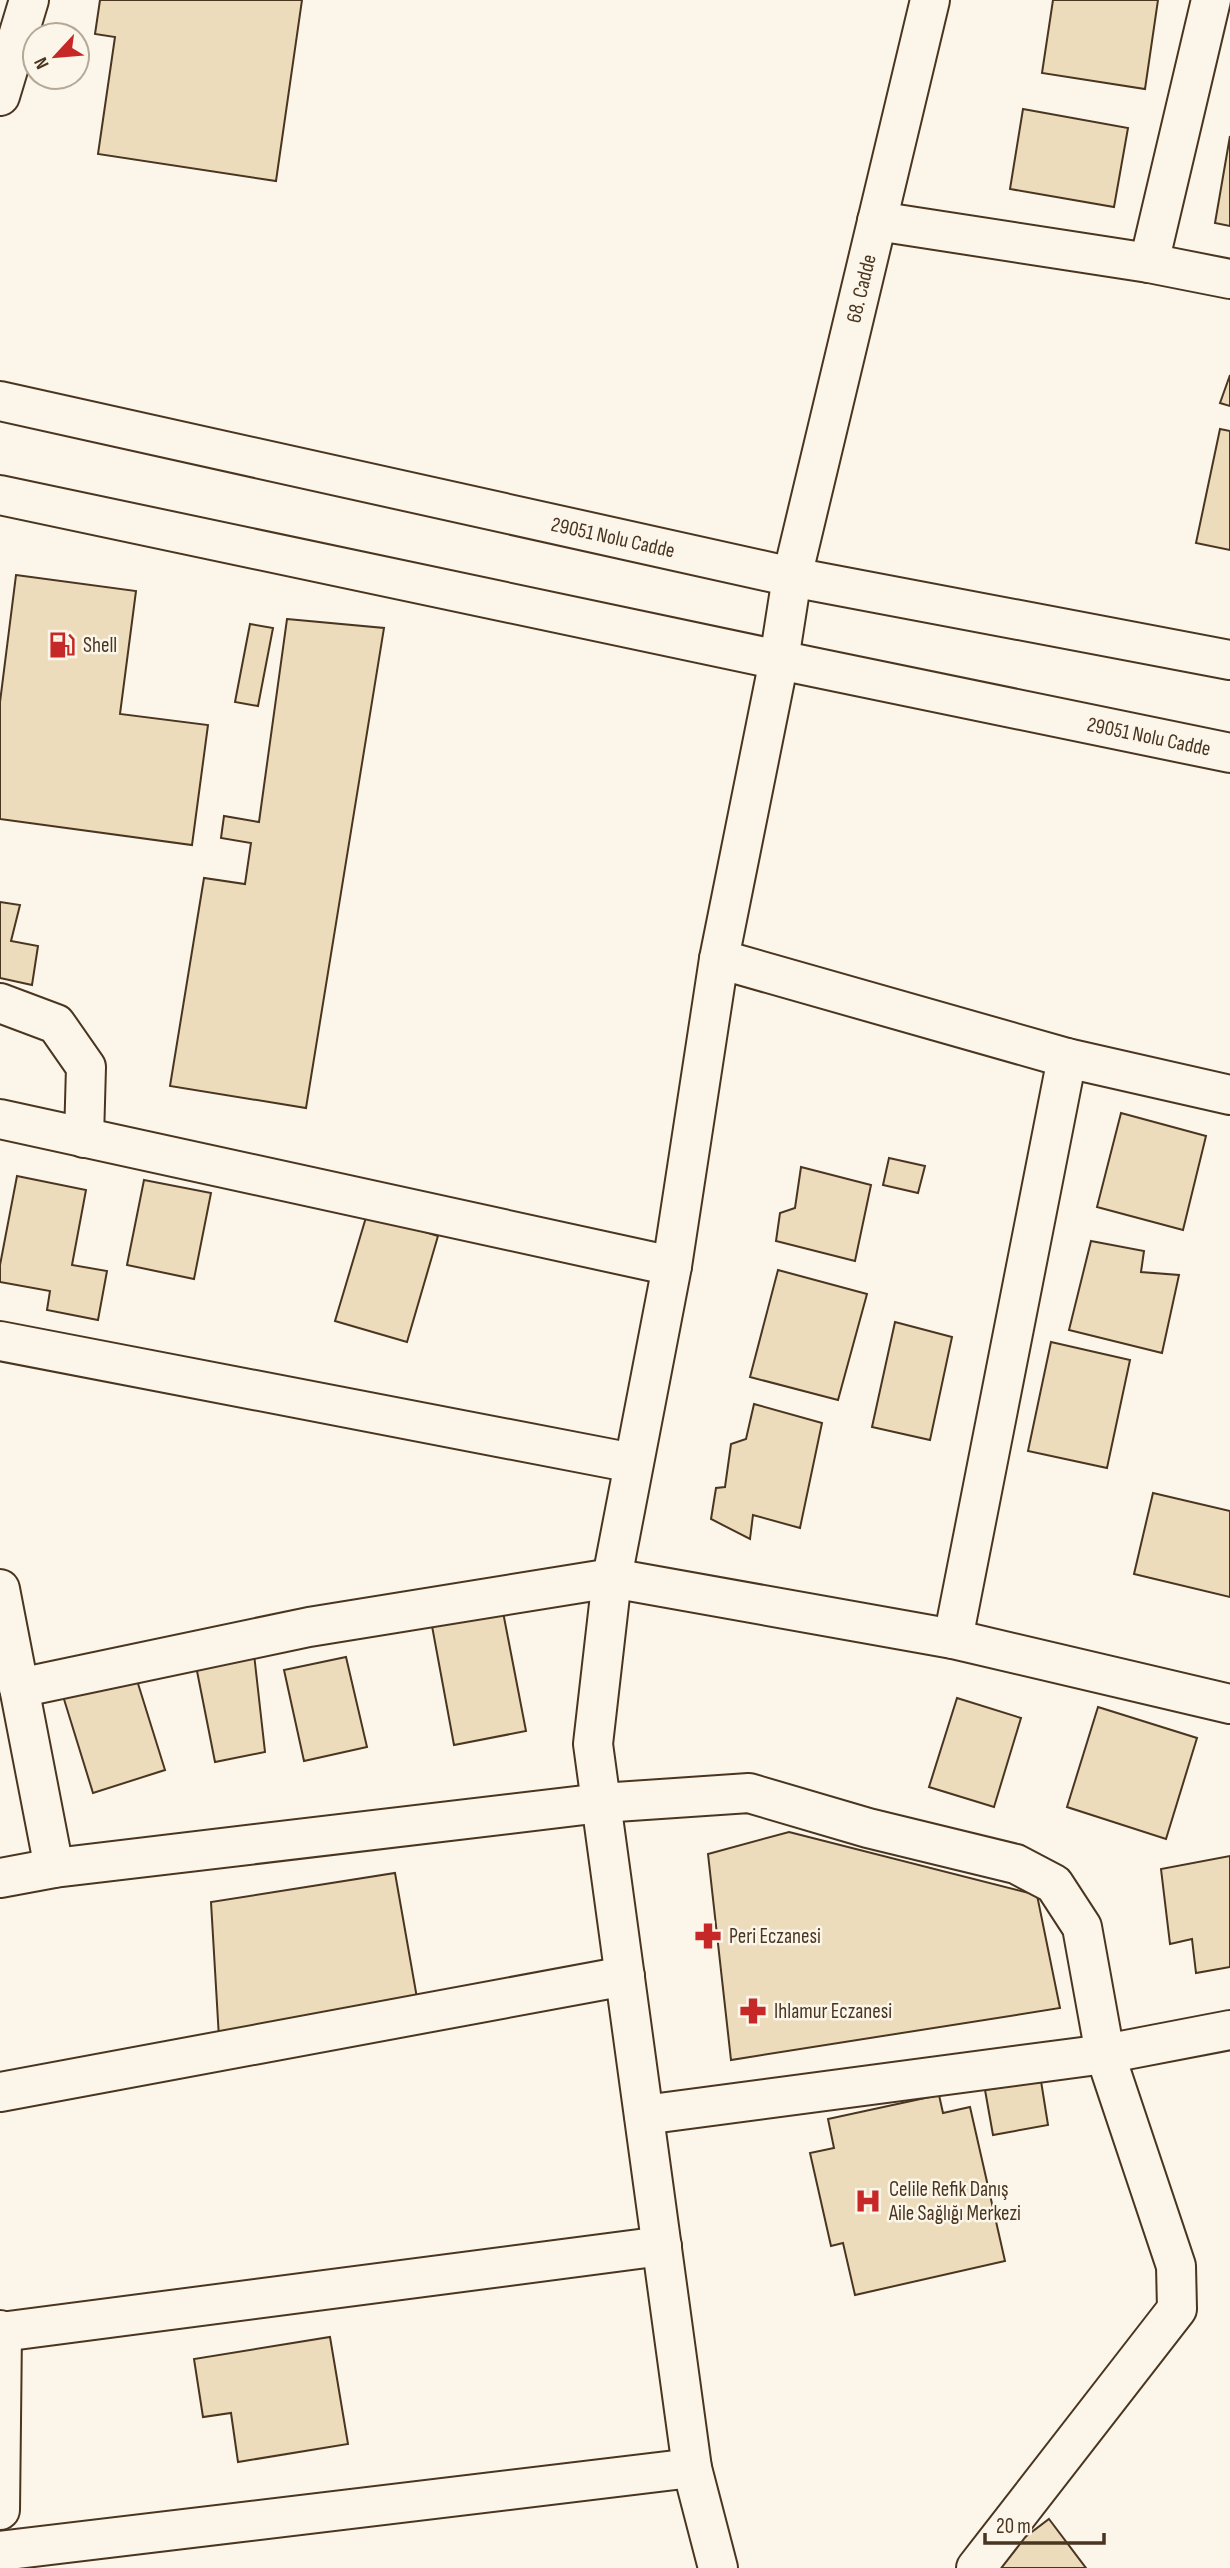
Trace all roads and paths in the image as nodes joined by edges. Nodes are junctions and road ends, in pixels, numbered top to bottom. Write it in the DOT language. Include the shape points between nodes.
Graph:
graph roads {
  1 [pos="29,0"];
  2 [pos="930,0"];
  3 [pos="1211,0"];
  4 [pos="0,96"];
  5 [pos="877,221"];
  6 [pos="1149,263"];
  7 [pos="1230,279"];
  8 [pos="0,401"];
  9 [pos="0,495"];
  10 [pos="792,578"];
  11 [pos="779,660"];
  12 [pos="1230,660"];
  13 [pos="1230,752"];
  14 [pos="719,959"];
  15 [pos="0,1003"];
  16 [pos="1067,1058"];
  17 [pos="1230,1095"];
  18 [pos="0,1119"];
  19 [pos="84,1138"];
  20 [pos="672,1266"];
  21 [pos="0,1341"];
  22 [pos="633,1463"];
  23 [pos="612,1578"];
  24 [pos="0,1589"];
  25 [pos="953,1639"];
  26 [pos="19,1688"];
  27 [pos="1230,1704"];
  28 [pos="601,1803"];
  29 [pos="54,1868"];
  30 [pos="0,1878"];
  31 [pos="625,1976"];
  32 [pos="1230,2030"];
  33 [pos="1105,2054"];
  34 [pos="0,2092"];
  35 [pos="643,2115"];
  36 [pos="662,2246"];
  37 [pos="1,2331"];
  38 [pos="692,2468"];
  39 [pos="0,2510"];
  40 [pos="0,2552"];
  41 [pos="718,2568"];
  42 [pos="976,2568"];
  1 -- 4 [label="street"];
  2 -- 5 [label="street, 68. Cadde"];
  3 -- 6 [label="street"];
  5 -- 6 [label="street"];
  5 -- 10 [label="street, 68. Cadde"];
  6 -- 7 [label="street"];
  8 -- 10 [label="street, 29051 Nolu Cadde"];
  9 -- 11 [label="street, 29051 Nolu Cadde"];
  10 -- 11 [label="street, 68. Cadde"];
  10 -- 12 [label="street, 29051 Nolu Cadde"];
  11 -- 13 [label="street, 29051 Nolu Cadde"];
  11 -- 14 [label="street, 68. Cadde"];
  14 -- 16 [label="street"];
  14 -- 20 [label="street, 68. Cadde"];
  15 -- 19 [label="street" via="56,1024 86,1067"];
  16 -- 17 [label="street"];
  16 -- 25 [label="street"];
  18 -- 19 [label="street"];
  19 -- 20 [label="street"];
  20 -- 22 [label="street, 68. Cadde"];
  21 -- 22 [label="street"];
  22 -- 23 [label="street, 68. Cadde"];
  23 -- 25 [label="street"];
  23 -- 26 [label="street" via="309,1627"];
  23 -- 28 [label="street, 68. Cadde" via="593,1744"];
  24 -- 26 [label="street"];
  25 -- 27 [label="street"];
  26 -- 29 [label="street"];
  28 -- 29 [label="street"];
  28 -- 31 [label="street, 68. Cadde"];
  28 -- 33 [label="street" via="749,1793 1016,1864 1054,1884 1082,1927"];
  29 -- 30 [label="street"];
  31 -- 34 [label="street"];
  31 -- 35 [label="street, 68. Cadde"];
  32 -- 33 [label="street"];
  33 -- 35 [label="street"];
  33 -- 42 [label="street" via="1176,2266 1177,2309"];
  35 -- 36 [label="street, 68. Cadde"];
  36 -- 37 [label="street"];
  36 -- 38 [label="street, 68. Cadde"];
  37 -- 39 [label="street"];
  38 -- 40 [label="street"];
  38 -- 41 [label="street, 68. Cadde"];
}
